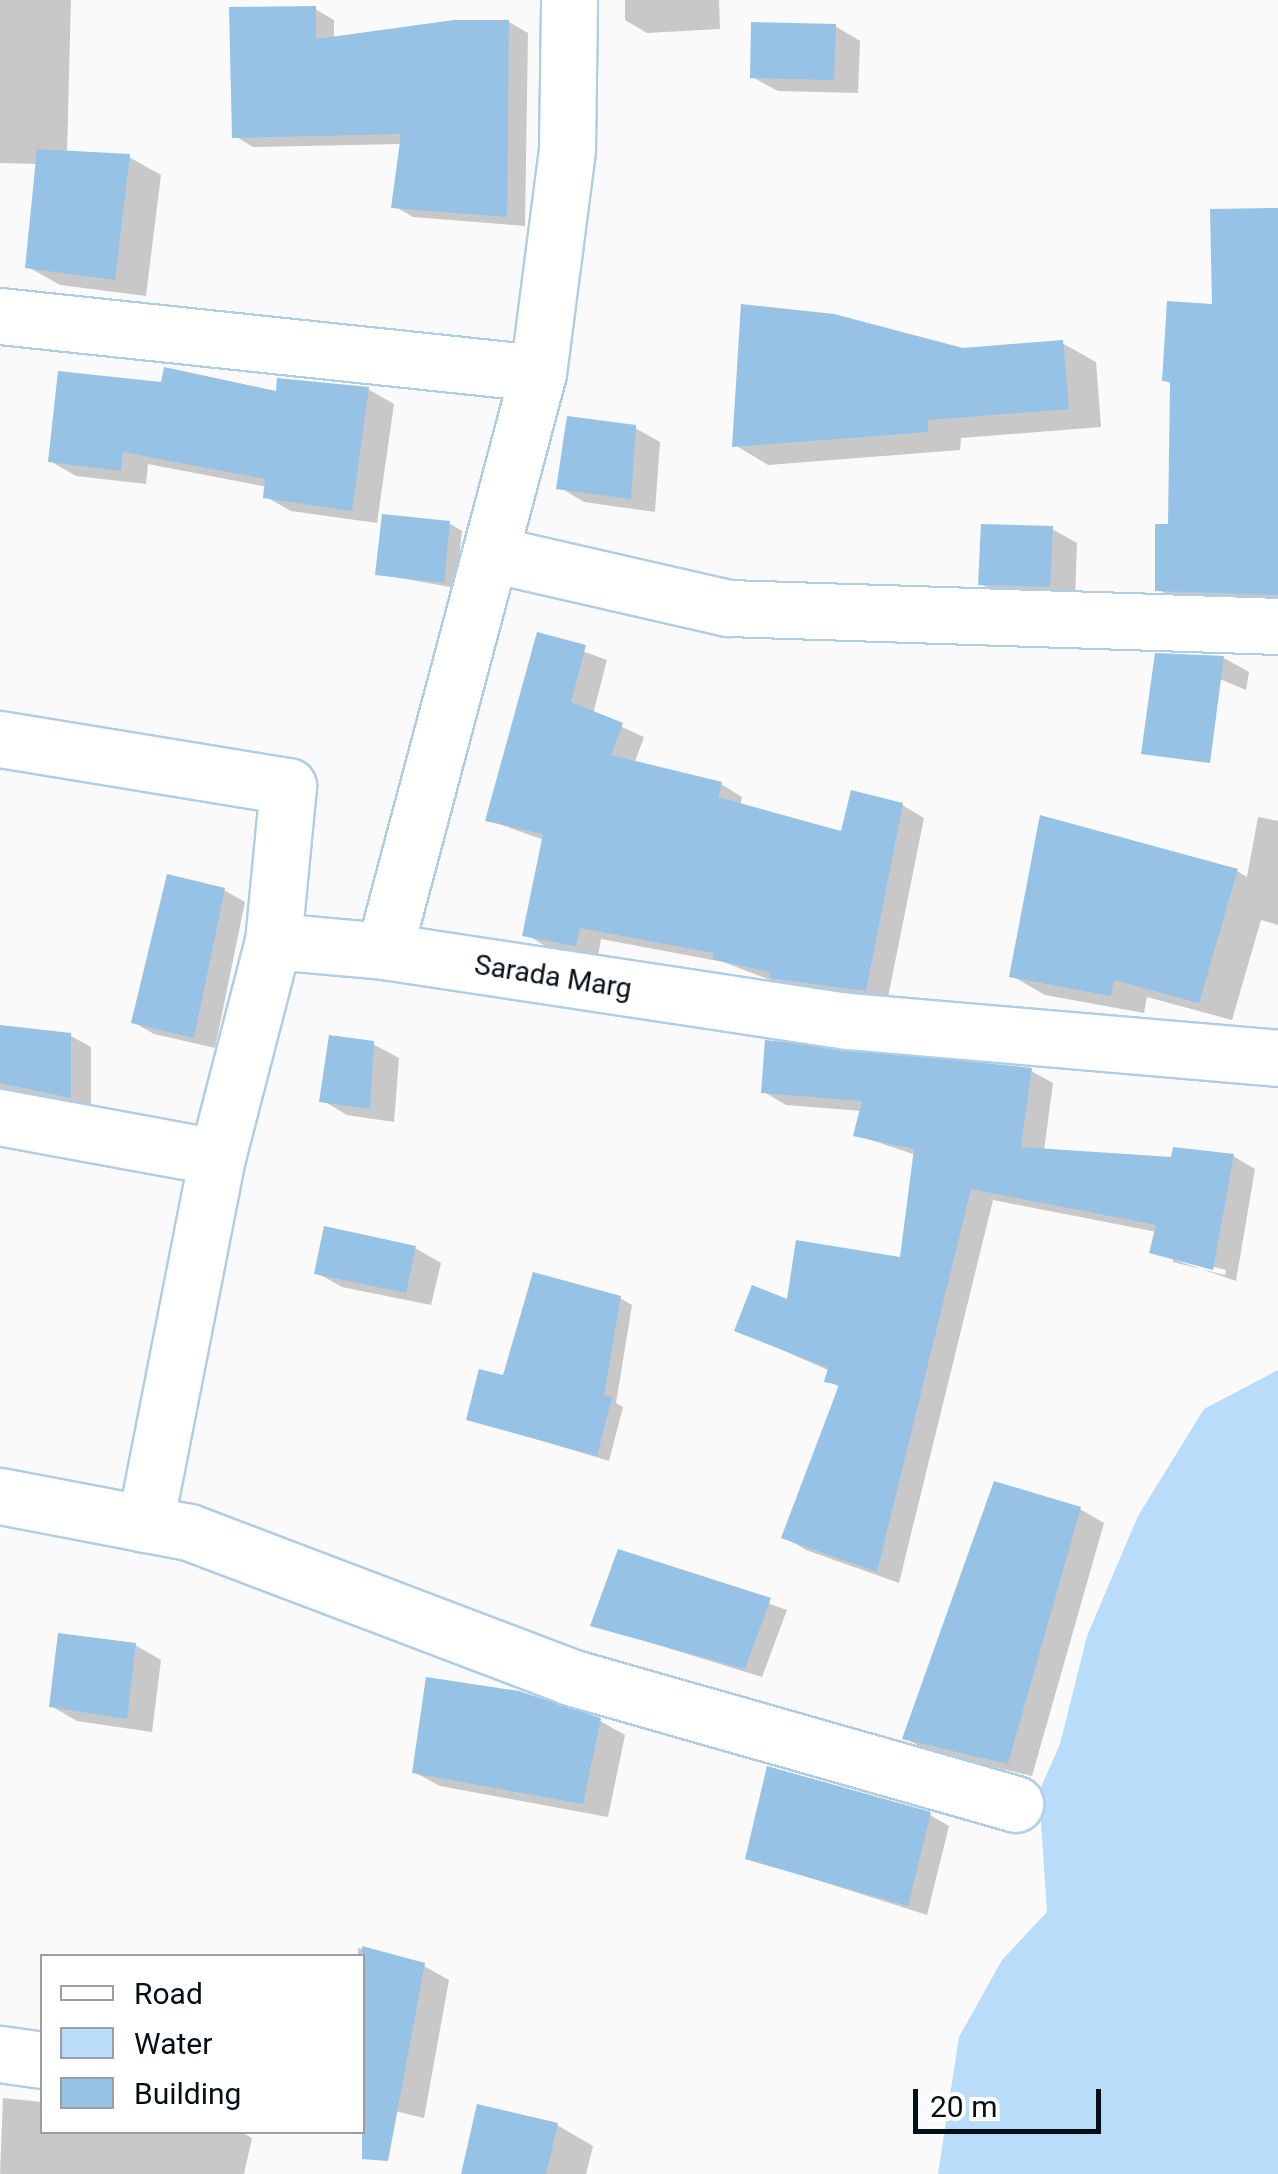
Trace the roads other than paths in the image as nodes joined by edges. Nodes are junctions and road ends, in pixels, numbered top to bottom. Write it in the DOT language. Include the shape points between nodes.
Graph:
graph roads {
  1 [pos="568,0"];
  2 [pos="0,316"];
  3 [pos="538,373"];
  4 [pos="492,554"];
  5 [pos="1278,626"];
  6 [pos="0,739"];
  7 [pos="274,941"];
  8 [pos="384,951"];
  9 [pos="1278,1058"];
  10 [pos="0,1117"];
  11 [pos="217,1157"];
  12 [pos="0,1496"];
  13 [pos="145,1524"];
  14 [pos="1015,1804"];
  15 [pos="0,2054"];
  16 [pos="40,2060"];
  1 -- 3 [label="street" via="567,149"];
  2 -- 3 [label="street"];
  3 -- 4 [label="street"];
  4 -- 5 [label="street" via="728,608"];
  4 -- 8 [label="street"];
  6 -- 7 [label="street" via="288,786"];
  7 -- 8 [label="street, Sarada Marg"];
  7 -- 11 [label="street"];
  8 -- 9 [label="street, Sarada Marg" via="848,1021"];
  10 -- 11 [label="street"];
  11 -- 13 [label="street"];
  12 -- 13 [label="street"];
  13 -- 14 [label="street" via="189,1532 570,1677"];
  15 -- 16 [label="street"];
}
